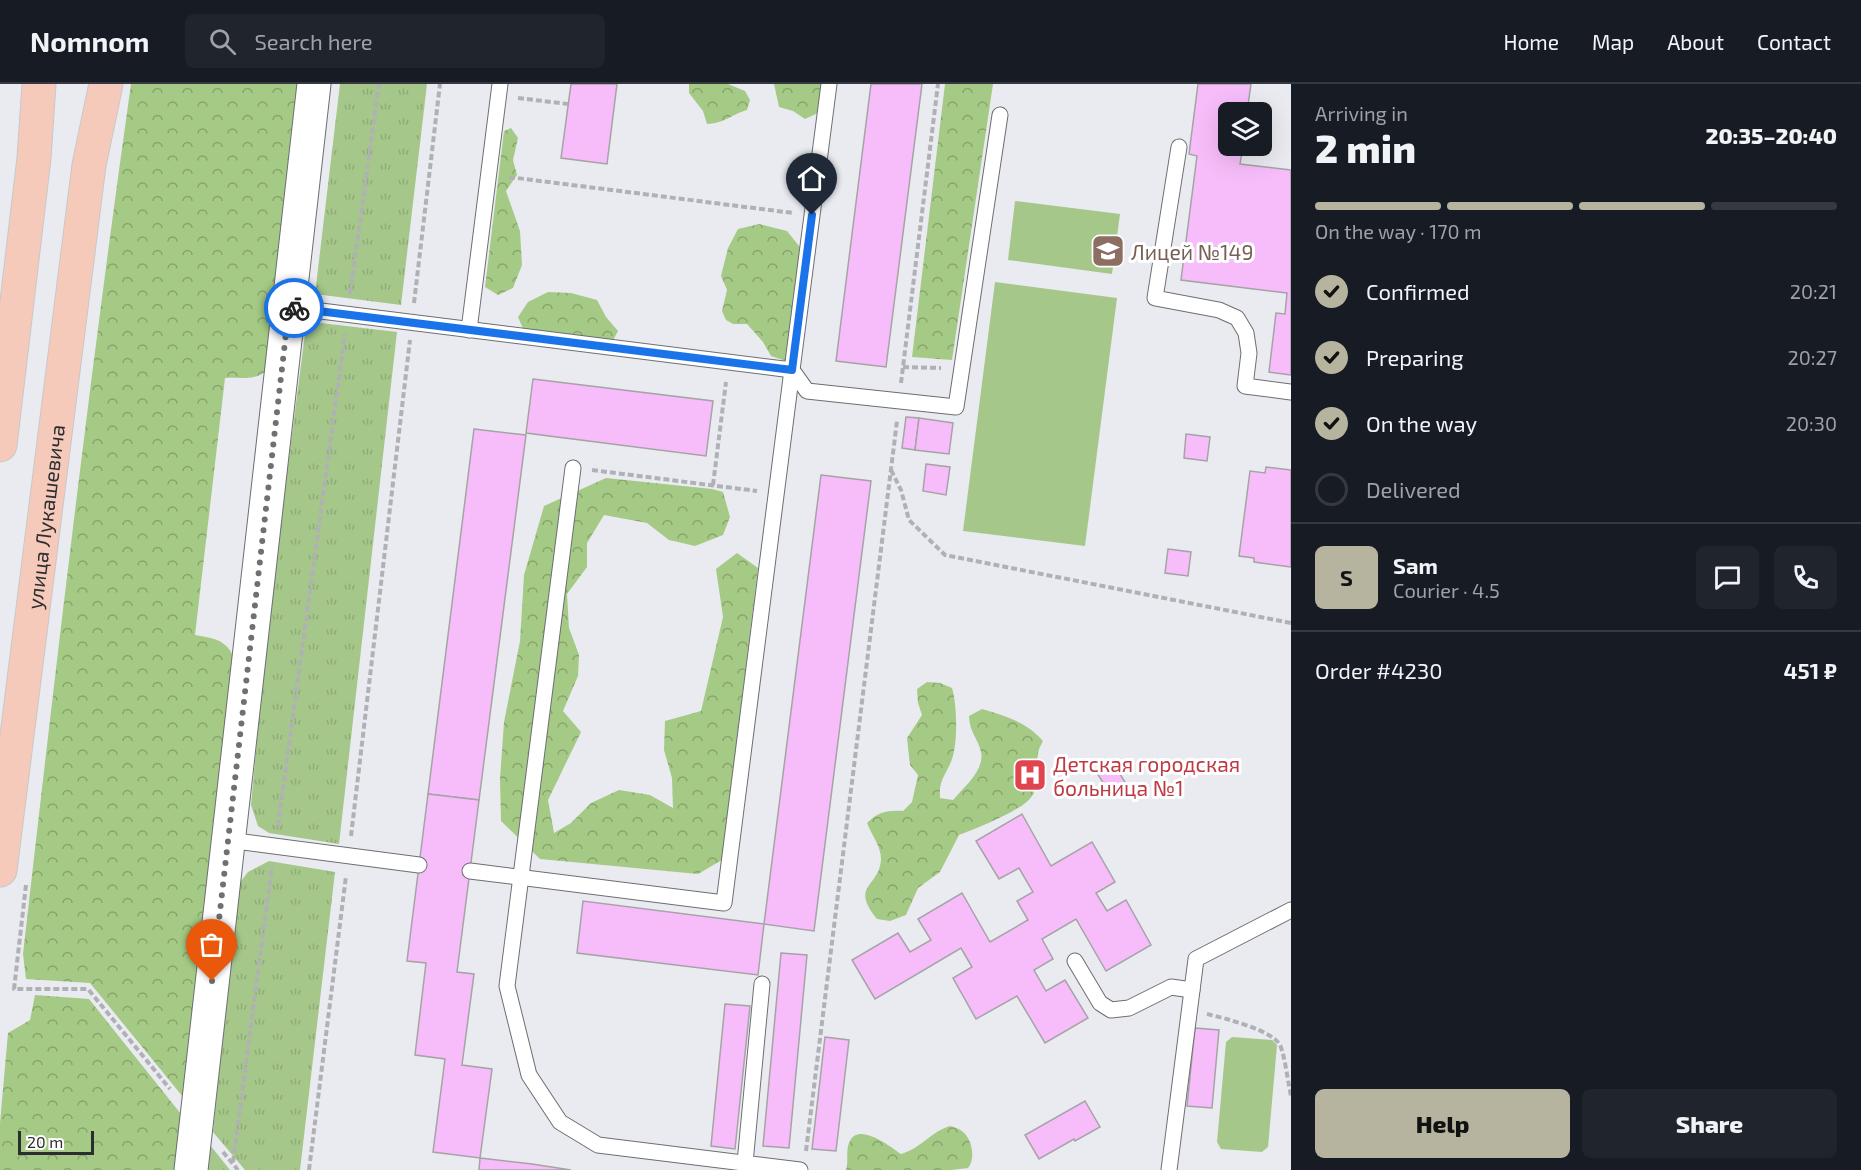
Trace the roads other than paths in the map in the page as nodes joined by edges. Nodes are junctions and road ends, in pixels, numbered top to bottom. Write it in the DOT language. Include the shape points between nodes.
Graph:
graph roads {
  1 [pos="39,84"];
  2 [pos="47,84"];
  3 [pos="95,84"];
  4 [pos="106,84"];
  5 [pos="314,84"];
  6 [pos="500,84"];
  7 [pos="829,84"];
  8 [pos="1000,115"];
  9 [pos="1179,147"];
  10 [pos="34,158"];
  11 [pos="89,165"];
  12 [pos="289,307"];
  13 [pos="469,330"];
  14 [pos="792,370"];
  15 [pos="1291,392"];
  16 [pos="0,445"];
  17 [pos="573,468"];
  18 [pos="228,840"];
  19 [pos="419,865"];
  20 [pos="0,870"];
  21 [pos="470,871"];
  22 [pos="521,877"];
  23 [pos="1291,910"];
  24 [pos="1075,961"];
  25 [pos="762,984"];
  26 [pos="1192,990"];
  27 [pos="745,1163"];
  28 [pos="802,1164"];
  29 [pos="191,1170"];
  30 [pos="1169,1170"];
  1 -- 10 [label="main road"];
  2 -- 10 [label="main road"];
  3 -- 11 [label="main road, улица Лукашевича"];
  4 -- 11 [label="main road, улица Лукашевича"];
  5 -- 12 [label="street"];
  6 -- 13 [label="lane"];
  7 -- 14 [label="lane"];
  8 -- 14 [label="lane" via="956,407 807,391"];
  9 -- 15 [label="lane" via="1155,298 1219,310 1237,318 1246,333 1249,352 1245,386"];
  10 -- 16 [label="main road"];
  11 -- 20 [label="main road, улица Лукашевича"];
  12 -- 13 [label="lane"];
  12 -- 18 [label="street"];
  13 -- 14 [label="lane"];
  14 -- 22 [label="lane" via="724,903"];
  17 -- 22 [label="lane"];
  18 -- 19 [label="lane"];
  18 -- 29 [label="street"];
  21 -- 22 [label="lane"];
  22 -- 27 [label="lane" via="507,986 529,1075 560,1122 597,1145"];
  23 -- 26 [label="lane" via="1196,959"];
  24 -- 26 [label="lane" via="1100,1004 1111,1010 1129,1008 1171,987"];
  25 -- 27 [label="lane"];
  26 -- 30 [label="lane"];
  27 -- 28 [label="lane"];
}
